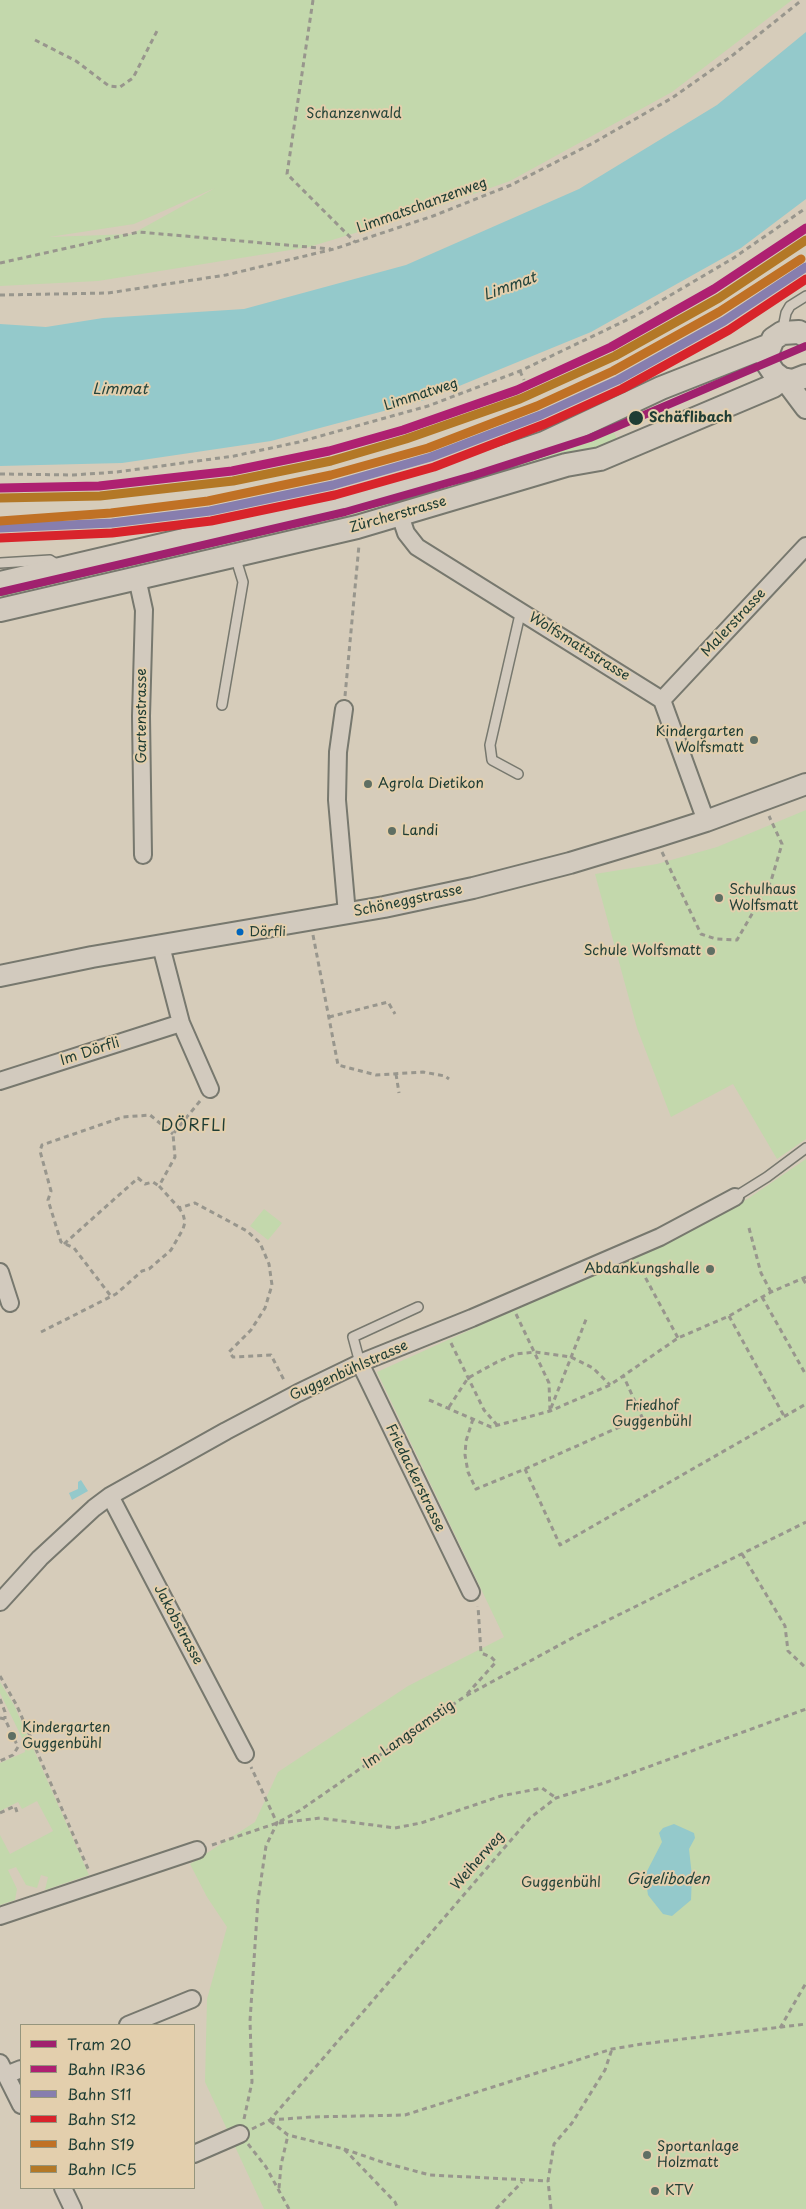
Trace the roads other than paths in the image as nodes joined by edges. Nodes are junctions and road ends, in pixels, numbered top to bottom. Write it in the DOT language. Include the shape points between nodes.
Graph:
graph roads {
  1 [pos="806,296"];
  2 [pos="793,335"];
  3 [pos="791,378"];
  4 [pos="806,408"];
  5 [pos="400,515"];
  6 [pos="806,546"];
  7 [pos="235,556"];
  8 [pos="0,563"];
  9 [pos="63,568"];
  10 [pos="137,578"];
  11 [pos="0,583"];
  12 [pos="0,610"];
  13 [pos="521,610"];
  14 [pos="662,700"];
  15 [pos="222,705"];
  16 [pos="344,709"];
  17 [pos="518,774"];
  18 [pos="806,784"];
  19 [pos="706,821"];
  20 [pos="144,855"];
  21 [pos="346,914"];
  22 [pos="161,946"];
  23 [pos="0,976"];
  24 [pos="181,1024"];
  25 [pos="0,1081"];
  26 [pos="210,1089"];
  27 [pos="806,1148"];
  28 [pos="735,1196"];
  29 [pos="0,1272"];
  30 [pos="10,1303"];
  31 [pos="418,1307"];
  32 [pos="360,1364"];
  33 [pos="110,1496"];
  34 [pos="471,1592"];
  35 [pos="0,1602"];
  36 [pos="245,1754"];
  37 [pos="197,1850"];
  38 [pos="0,1916"];
  39 [pos="192,1999"];
  40 [pos="130,2024"];
  41 [pos="9,2069"];
  42 [pos="20,2102"];
  43 [pos="240,2134"];
  44 [pos="195,2154"];
  45 [pos="64,2189"];
  46 [pos="74,2209"];
  1 -- 2 [label="lane" via="790,306"];
  2 -- 3 [label="main road" via="767,354 768,364 774,373"];
  2 -- 9 [label="main road, Zürcherstrasse" via="661,388 544,443 449,475"];
  3 -- 4 [label="street"];
  3 -- 5 [label="main road, Zürcherstrasse" via="600,459 556,468"];
  5 -- 7 [label="main road, Zürcherstrasse"];
  5 -- 13 [label="street, Wolfsmattstrasse" via="406,533 417,548"];
  6 -- 14 [label="street, Malerstrasse"];
  7 -- 10 [label="main road, Zürcherstrasse"];
  7 -- 15 [label="lane" via="243,582"];
  8 -- 9 [label="lane" via="50,560"];
  9 -- 11 [label="main road, Zürcherstrasse"];
  10 -- 12 [label="main road, Zürcherstrasse"];
  10 -- 20 [label="street, Gartenstrasse" via="144,610 141,716"];
  13 -- 14 [label="street, Wolfsmattstrasse"];
  13 -- 17 [label="lane" via="490,745 492,760"];
  14 -- 19 [label="street"];
  16 -- 21 [label="street" via="338,752 337,800"];
  18 -- 19 [label="street, Schöneggstrasse"];
  19 -- 21 [label="street, Schöneggstrasse" via="570,863 473,888"];
  21 -- 22 [label="street, Schöneggstrasse"];
  22 -- 23 [label="street, Schöneggstrasse"];
  22 -- 24 [label="street"];
  24 -- 25 [label="street, Im Dörfli"];
  24 -- 26 [label="street"];
  27 -- 28 [label="lane"];
  28 -- 32 [label="street, Guggenbühlstrasse" via="660,1237"];
  29 -- 30 [label="street"];
  31 -- 32 [label="lane" via="353,1337"];
  32 -- 33 [label="street, Guggenbühlstrasse" via="293,1396"];
  32 -- 34 [label="street, Friedackerstrasse"];
  33 -- 35 [label="street, Guggenbühlstrasse" via="74,1525"];
  33 -- 36 [label="street, Jakobstrasse"];
  37 -- 38 [label="street"];
  39 -- 40 [label="street"];
  41 -- 42 [label="street"];
  43 -- 44 [label="street"];
  45 -- 46 [label="street"];
}
